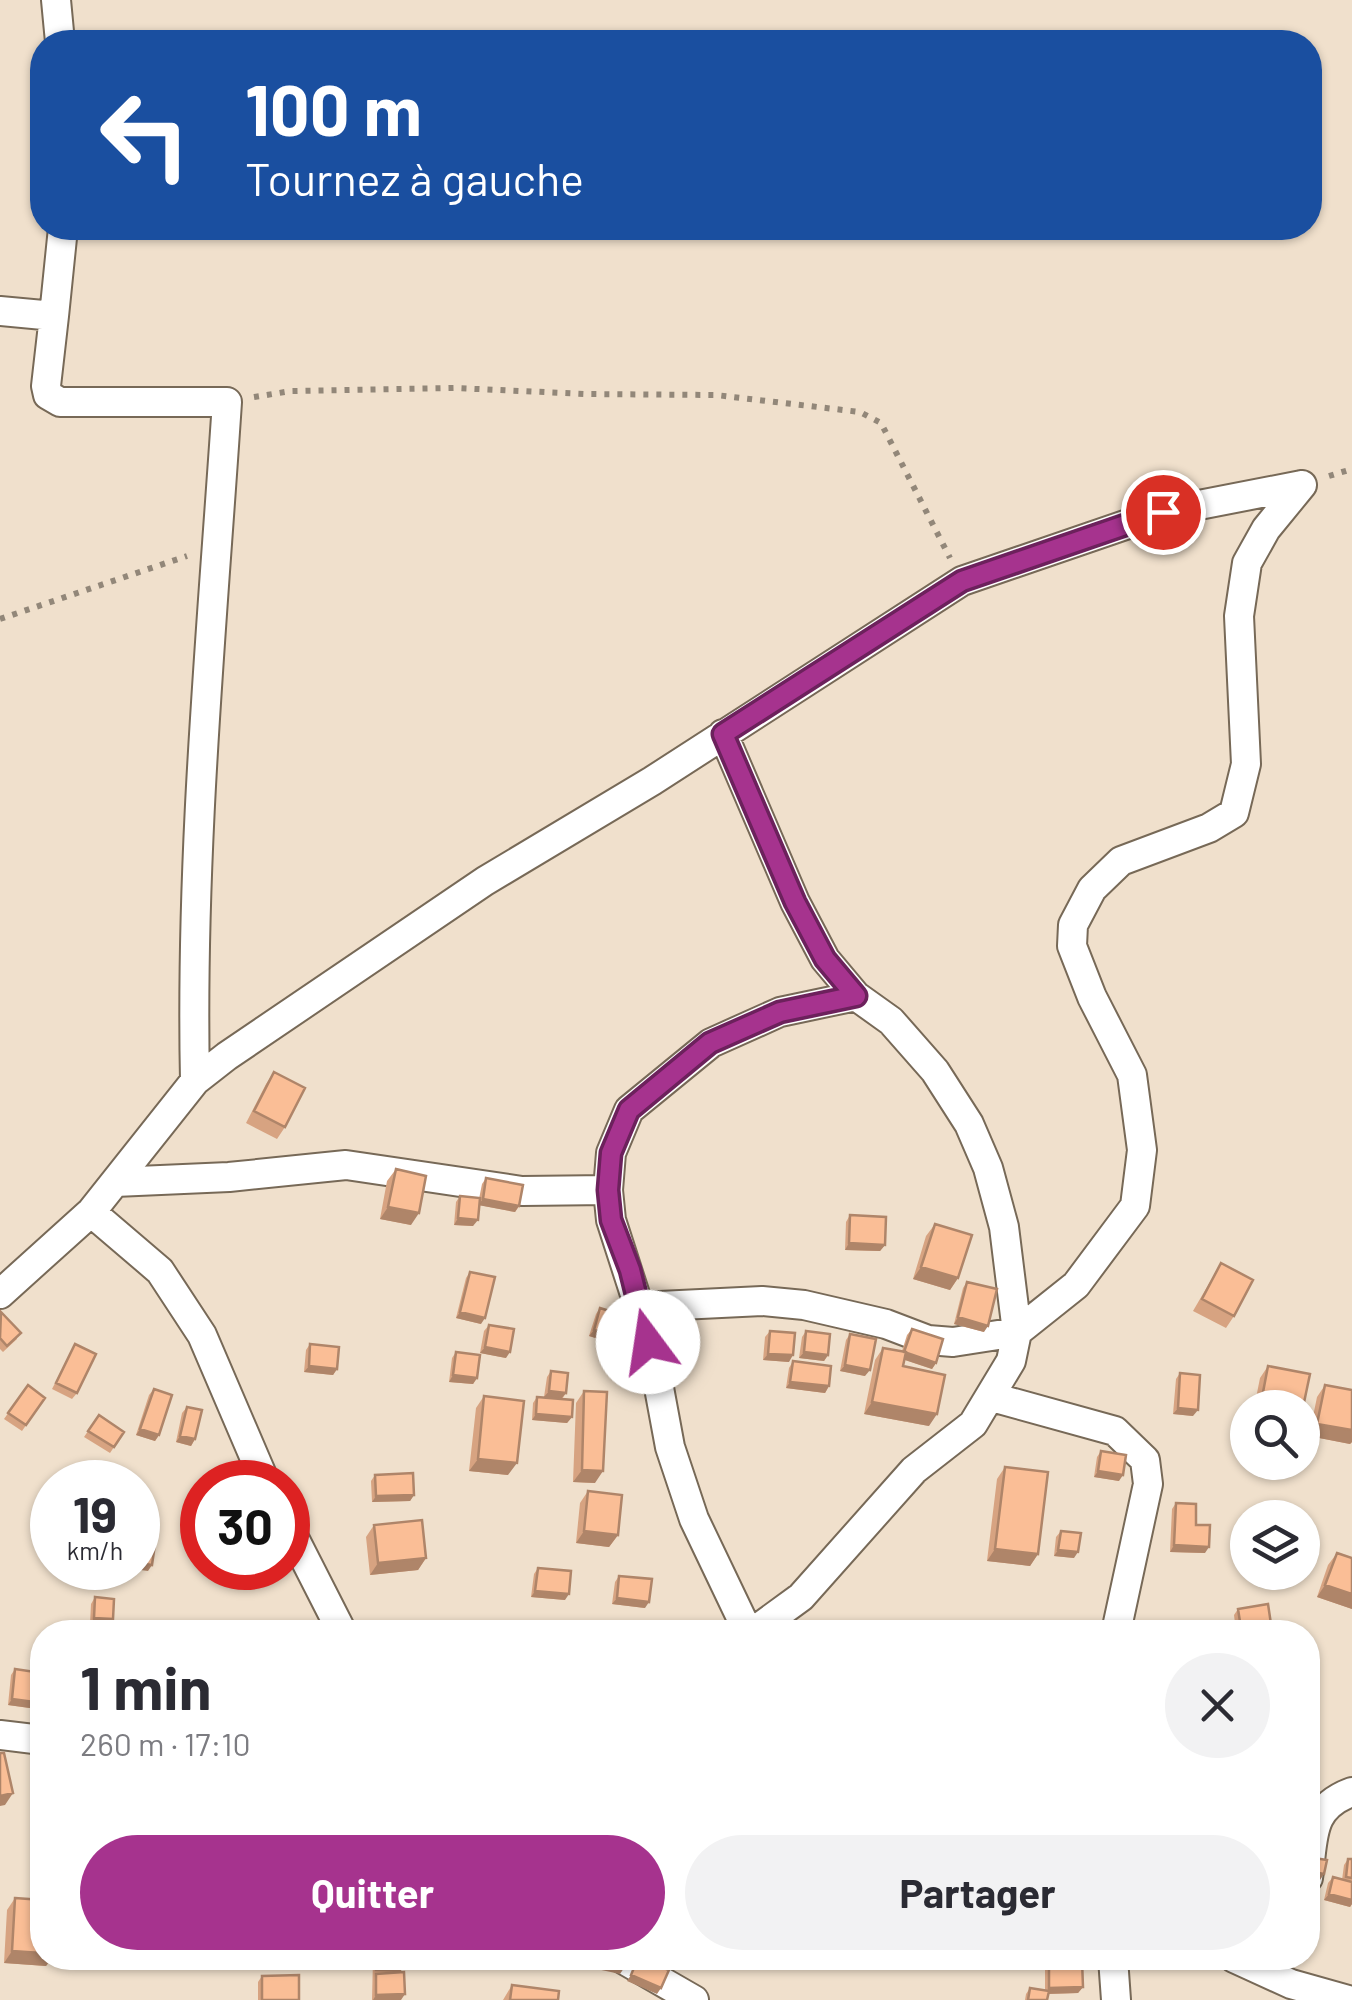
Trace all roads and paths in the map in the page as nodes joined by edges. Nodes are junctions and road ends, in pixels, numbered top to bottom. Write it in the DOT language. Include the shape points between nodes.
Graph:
graph roads {
  1 [pos="56,0"];
  2 [pos="59,30"];
  3 [pos="62,240"];
  4 [pos="0,311"];
  5 [pos="54,316"];
  6 [pos="227,402"];
  7 [pos="216,546"];
  8 [pos="962,581"];
  9 [pos="0,619"];
  10 [pos="723,734"];
  11 [pos="856,996"];
  12 [pos="195,1082"];
  13 [pos="116,1182"];
  14 [pos="608,1190"];
  15 [pos="91,1212"];
  16 [pos="0,1294"];
  17 [pos="639,1307"];
  18 [pos="1017,1332"];
  19 [pos="992,1397"];
  20 [pos="256,1460"];
  21 [pos="310,1569"];
  22 [pos="336,1620"];
  23 [pos="745,1620"];
  24 [pos="768,1620"];
  25 [pos="1119,1620"];
  26 [pos="0,1735"];
  27 [pos="30,1739"];
  28 [pos="1352,1792"];
  29 [pos="1320,1814"];
  30 [pos="642,1970"];
  31 [pos="1114,1970"];
  32 [pos="1292,1971"];
  33 [pos="694,2000"];
  34 [pos="1116,2000"];
  35 [pos="1348,2000"];
  1 -- 2 [label="street"];
  3 -- 5 [label="street"];
  4 -- 5 [label="street"];
  5 -- 6 [label="street" via="46,386 54,400"];
  6 -- 7 [label="street"];
  6 -- 8 [label="path" via="290,391 455,388 716,395 860,412 881,422"];
  7 -- 9 [label="path"];
  7 -- 12 [label="street" via="195,926"];
  8 -- 10 [label="street"];
  8 -- 18 [label="street" via="1163,512 1302,485 1247,563 1238,616 1246,764 1234,813 1121,861 1092,888 1072,925 1072,946 1092,997 1132,1075 1142,1150 1135,1206 1076,1285"];
  10 -- 11 [label="street" via="795,902 825,959"];
  10 -- 12 [label="street" via="485,881"];
  11 -- 14 [label="street" via="780,1012 710,1043 629,1110 611,1153"];
  11 -- 18 [label="street" via="891,1020 970,1124 1004,1227"];
  12 -- 13 [label="street"];
  13 -- 14 [label="street" via="346,1165 522,1191"];
  13 -- 15 [label="street"];
  14 -- 17 [label="street"];
  15 -- 16 [label="street"];
  15 -- 20 [label="street" via="160,1271 192,1319"];
  17 -- 18 [label="street" via="762,1301 853,1315 953,1342"];
  17 -- 23 [label="street" via="670,1447 694,1519"];
  18 -- 19 [label="street"];
  19 -- 24 [label="street" via="973,1424 914,1470 801,1597"];
  19 -- 25 [label="street" via="1115,1431 1145,1460 1148,1484"];
  21 -- 22 [label="street"];
  26 -- 27 [label="street"];
  28 -- 29 [label="street"];
  30 -- 33 [label="street"];
  31 -- 34 [label="street"];
  32 -- 35 [label="street"];
}
